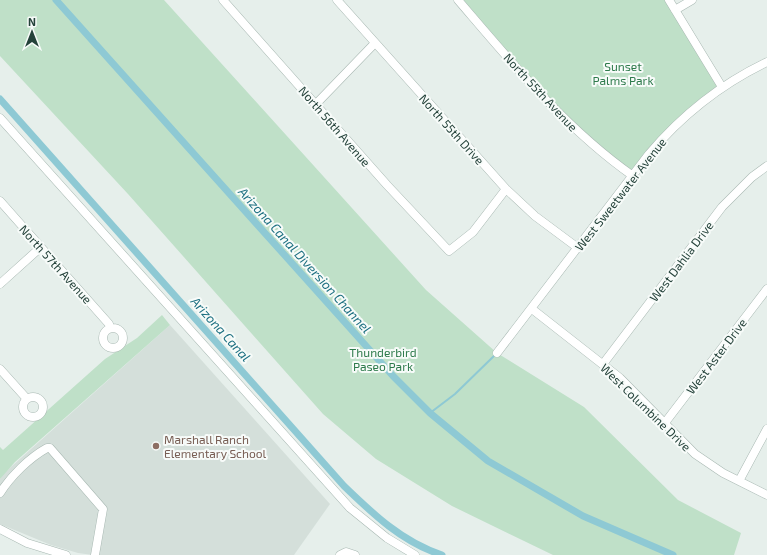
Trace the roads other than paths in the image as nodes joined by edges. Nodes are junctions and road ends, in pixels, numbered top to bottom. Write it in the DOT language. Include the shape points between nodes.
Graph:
graph roads {
  1 [pos="223,0"];
  2 [pos="337,0"];
  3 [pos="458,0"];
  4 [pos="669,0"];
  5 [pos="692,0"];
  6 [pos="675,10"];
  7 [pos="376,43"];
  8 [pos="767,62"];
  9 [pos="722,87"];
  10 [pos="316,104"];
  11 [pos="0,118"];
  12 [pos="767,166"];
  13 [pos="633,176"];
  14 [pos="506,189"];
  15 [pos="0,201"];
  16 [pos="41,247"];
  17 [pos="578,248"];
  18 [pos="0,284"];
  19 [pos="767,289"];
  20 [pos="532,309"];
  21 [pos="110,328"];
  22 [pos="497,353"];
  23 [pos="603,364"];
  24 [pos="0,368"];
  25 [pos="28,399"];
  26 [pos="664,424"];
  27 [pos="767,429"];
  28 [pos="739,481"];
  29 [pos="0,493"];
  30 [pos="767,495"];
  31 [pos="0,529"];
  32 [pos="66,555"];
  33 [pos="95,555"];
  34 [pos="340,555"];
  35 [pos="355,555"];
  36 [pos="415,555"];
  1 -- 10 [label="street, North 56th Avenue"];
  2 -- 7 [label="street, North 55th Drive"];
  3 -- 13 [label="street, North 55th Avenue" via="557,112 605,156"];
  4 -- 6 [label="street"];
  5 -- 6 [label="street"];
  6 -- 9 [label="street"];
  7 -- 10 [label="street"];
  7 -- 14 [label="street, North 55th Drive"];
  8 -- 9 [label="street, West Sweetwater Avenue"];
  9 -- 13 [label="street, West Sweetwater Avenue" via="671,130"];
  10 -- 14 [label="street, North 56th Avenue" via="449,251 473,232"];
  11 -- 36 [label="street" via="350,508 387,538"];
  12 -- 23 [label="street, West Dahlia Drive" via="747,181 722,207"];
  13 -- 17 [label="street, West Sweetwater Avenue"];
  14 -- 17 [label="street, North 55th Drive" via="535,216"];
  15 -- 16 [label="street, North 57th Avenue"];
  16 -- 18 [label="street"];
  16 -- 21 [label="street, North 57th Avenue"];
  17 -- 20 [label="street, West Sweetwater Avenue"];
  19 -- 26 [label="street, West Aster Drive"];
  20 -- 22 [label="street, West Sweetwater Avenue"];
  20 -- 23 [label="street, West Columbine Drive"];
  23 -- 26 [label="street, West Columbine Drive"];
  24 -- 25 [label="street"];
  26 -- 28 [label="street, West Columbine Drive" via="702,460"];
  27 -- 28 [label="street"];
  28 -- 30 [label="street, West Columbine Drive"];
  29 -- 33 [label="street" via="37,454 50,448 103,509"];
  31 -- 32 [label="street" via="27,542"];
  34 -- 35 [label="street" via="346,552"];
}
